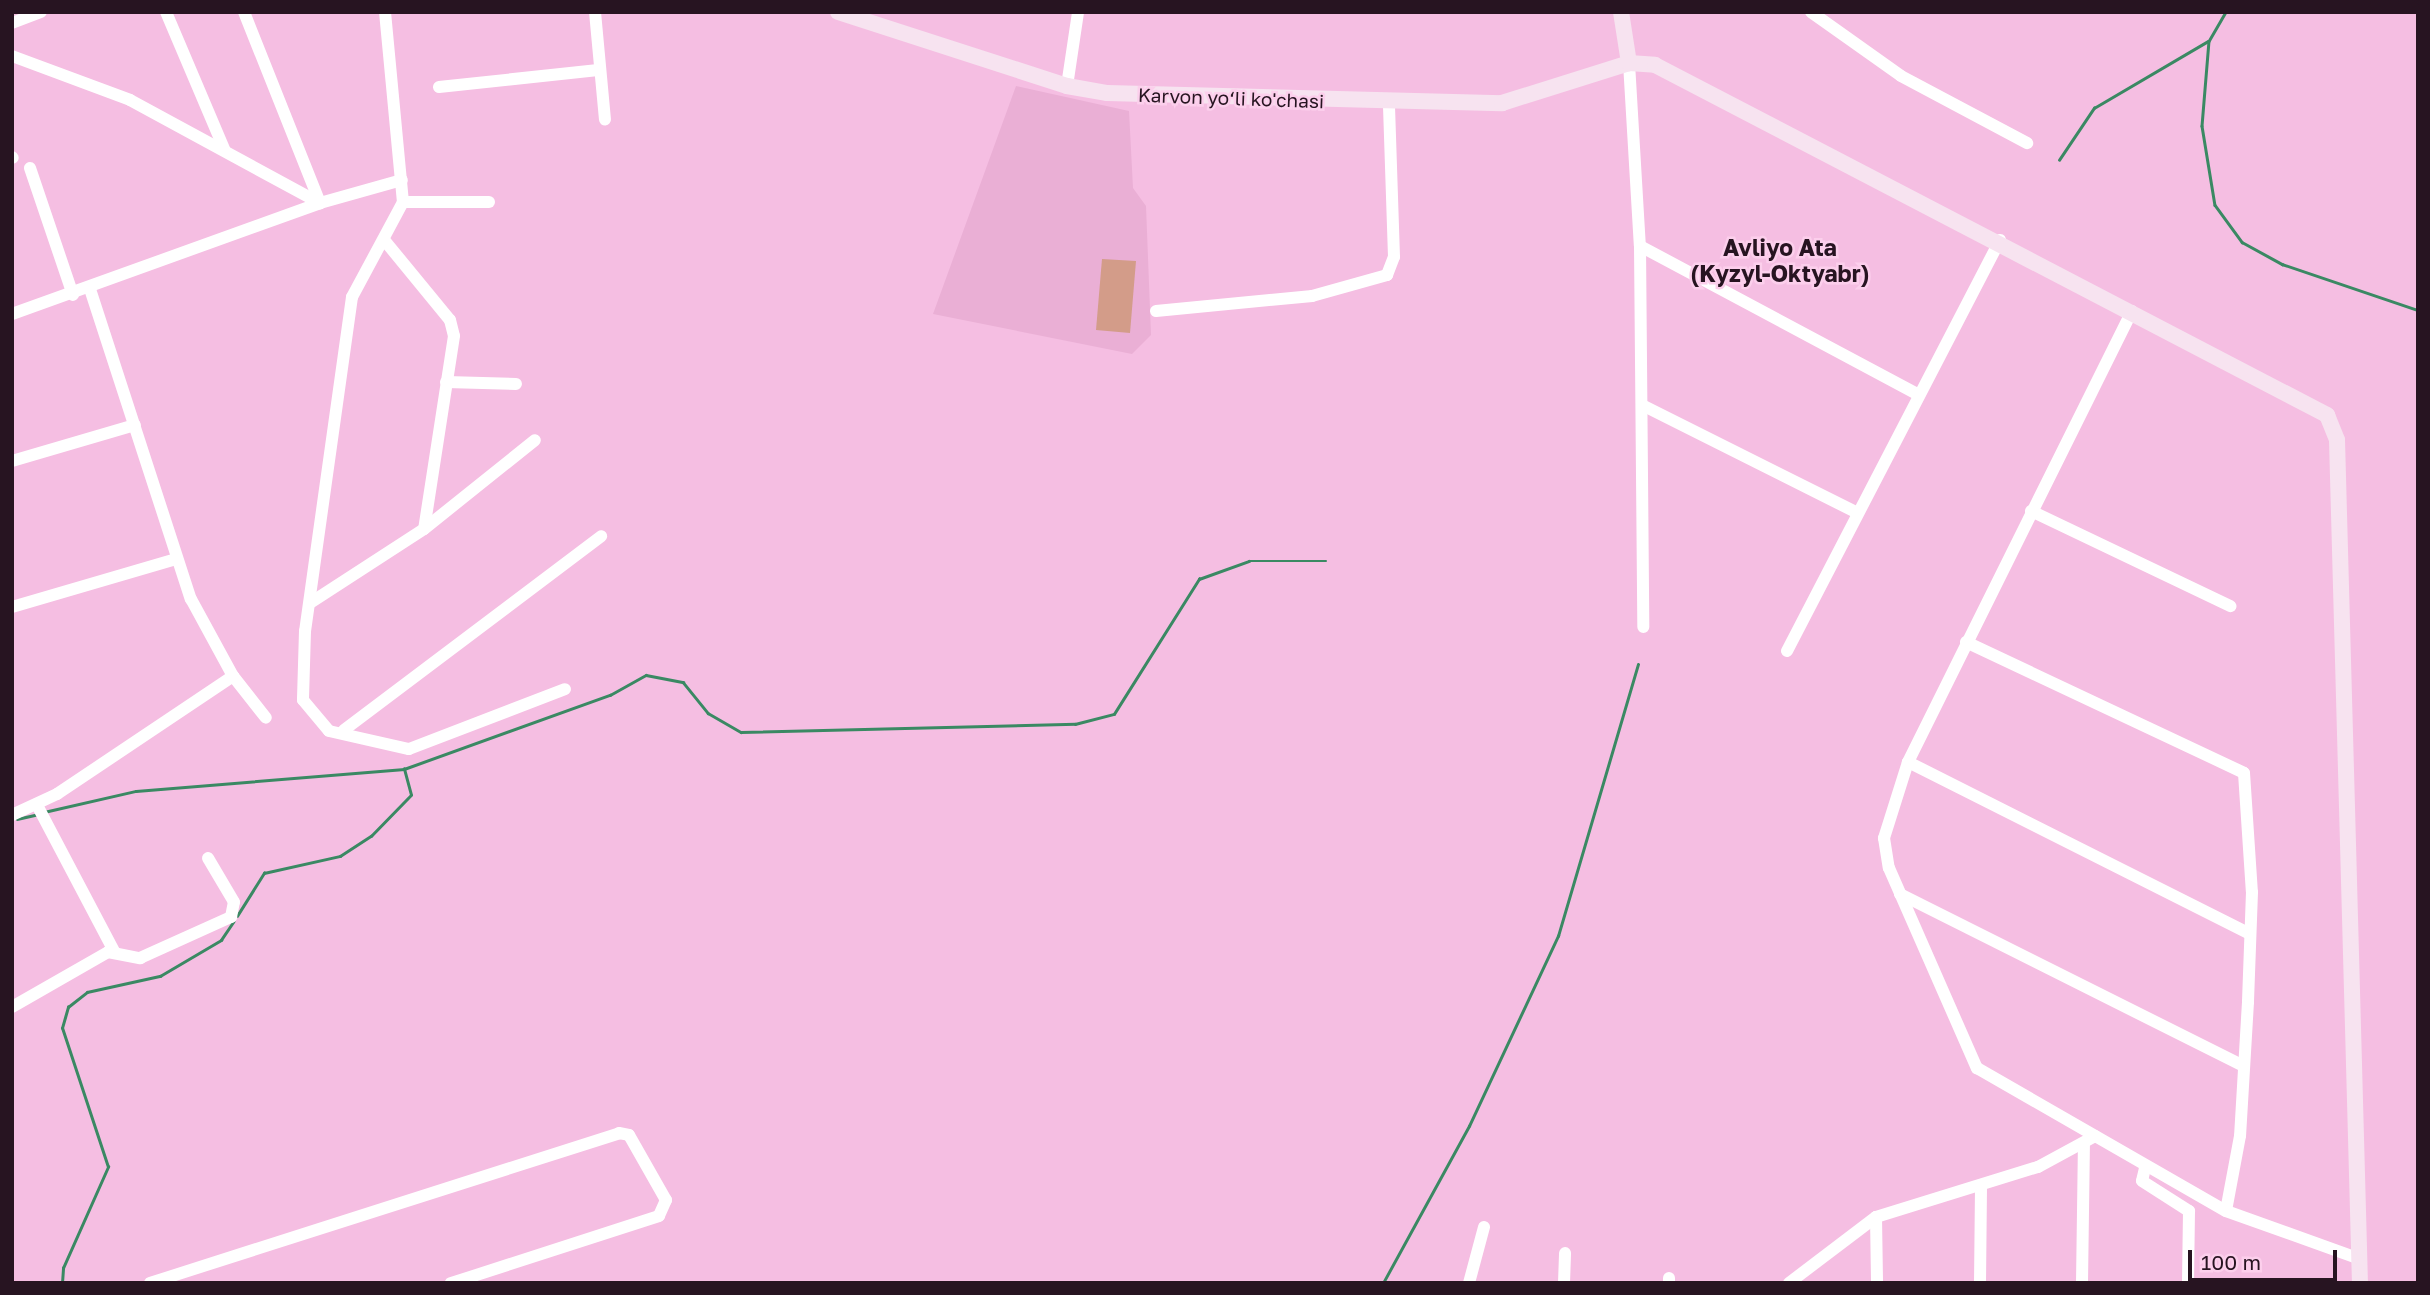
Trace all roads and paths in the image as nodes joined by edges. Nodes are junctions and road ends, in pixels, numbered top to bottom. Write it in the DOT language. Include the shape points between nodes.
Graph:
graph roads {
  1 [pos="41,12"];
  2 [pos="166,12"];
  3 [pos="244,12"];
  4 [pos="385,12"];
  5 [pos="595,12"];
  6 [pos="838,12"];
  7 [pos="1078,12"];
  8 [pos="1621,12"];
  9 [pos="1811,12"];
  10 [pos="12,23"];
  11 [pos="12,56"];
  12 [pos="1629,62"];
  13 [pos="598,70"];
  14 [pos="1067,86"];
  15 [pos="439,87"];
  16 [pos="1389,105"];
  17 [pos="605,120"];
  18 [pos="2027,143"];
  19 [pos="225,151"];
  20 [pos="30,167"];
  21 [pos="402,180"];
  22 [pos="403,202"];
  23 [pos="489,202"];
  24 [pos="320,203"];
  25 [pos="2000,240"];
  26 [pos="385,241"];
  27 [pos="1640,246"];
  28 [pos="90,289"];
  29 [pos="73,295"];
  30 [pos="1156,311"];
  31 [pos="2132,311"];
  32 [pos="12,314"];
  33 [pos="446,382"];
  34 [pos="516,384"];
  35 [pos="1919,395"];
  36 [pos="1642,405"];
  37 [pos="135,425"];
  38 [pos="535,440"];
  39 [pos="12,461"];
  40 [pos="2031,511"];
  41 [pos="1858,513"];
  42 [pos="425,529"];
  43 [pos="601,536"];
  44 [pos="176,559"];
  45 [pos="310,603"];
  46 [pos="2230,606"];
  47 [pos="12,607"];
  48 [pos="1643,627"];
  49 [pos="1966,642"];
  50 [pos="1787,651"];
  51 [pos="233,676"];
  52 [pos="565,689"];
  53 [pos="266,719"];
  54 [pos="345,730"];
  55 [pos="1908,762"];
  56 [pos="37,805"];
  57 [pos="12,815"];
  58 [pos="208,858"];
  59 [pos="1900,894"];
  60 [pos="2248,933"];
  61 [pos="116,953"];
  62 [pos="12,1007"];
  63 [pos="2243,1066"];
  64 [pos="2095,1136"];
  65 [pos="2084,1146"];
  66 [pos="2145,1168"];
  67 [pos="1981,1187"];
  68 [pos="2226,1211"];
  69 [pos="1876,1217"];
  70 [pos="1484,1227"];
  71 [pos="1565,1252"];
  72 [pos="2357,1258"];
  73 [pos="150,1283"];
  74 [pos="451,1283"];
  75 [pos="1469,1283"];
  76 [pos="1564,1283"];
  77 [pos="1789,1283"];
  78 [pos="1877,1283"];
  79 [pos="1980,1283"];
  80 [pos="2082,1283"];
  81 [pos="2188,1283"];
  82 [pos="2360,1283"];
  1 -- 10 [label="street"];
  2 -- 19 [label="street"];
  3 -- 24 [label="street"];
  4 -- 21 [label="street"];
  5 -- 13 [label="street"];
  6 -- 14 [label="street, Karvon yo‘li ko'chasi"];
  7 -- 14 [label="street"];
  8 -- 12 [label="street"];
  9 -- 18 [label="street" via="1902,76"];
  11 -- 19 [label="street" via="130,100"];
  12 -- 16 [label="street, Karvon yo‘li ko'chasi" via="1514,101"];
  12 -- 25 [label="street" via="1679,73"];
  12 -- 27 [label="street"];
  13 -- 15 [label="street"];
  13 -- 17 [label="street"];
  14 -- 16 [label="street, Karvon yo‘li ko'chasi"];
  16 -- 30 [label="street" via="1394,257 1387,275 1312,296"];
  19 -- 24 [label="street"];
  20 -- 29 [label="street"];
  21 -- 22 [label="street"];
  21 -- 24 [label="street"];
  22 -- 23 [label="street"];
  22 -- 26 [label="street"];
  24 -- 28 [label="street"];
  25 -- 31 [label="street"];
  25 -- 35 [label="street"];
  26 -- 33 [label="street" via="450,320"];
  26 -- 45 [label="street" via="352,298"];
  27 -- 35 [label="street"];
  27 -- 36 [label="street"];
  28 -- 29 [label="street"];
  28 -- 37 [label="street"];
  29 -- 32 [label="street"];
  31 -- 40 [label="street"];
  31 -- 72 [label="street" via="2318,408 2334,424"];
  33 -- 34 [label="street"];
  33 -- 42 [label="street"];
  35 -- 41 [label="street"];
  36 -- 41 [label="street"];
  36 -- 48 [label="street"];
  37 -- 39 [label="street"];
  37 -- 44 [label="street"];
  38 -- 42 [label="street"];
  40 -- 46 [label="street"];
  40 -- 49 [label="street"];
  41 -- 50 [label="street"];
  42 -- 45 [label="street"];
  43 -- 54 [label="street"];
  44 -- 47 [label="street"];
  44 -- 51 [label="street"];
  45 -- 54 [label="street" via="303,700 328,731"];
  49 -- 55 [label="street"];
  49 -- 60 [label="street" via="2244,773"];
  51 -- 53 [label="street"];
  51 -- 56 [label="street"];
  52 -- 54 [label="street" via="409,749"];
  55 -- 59 [label="street" via="1884,838"];
  55 -- 60 [label="street"];
  56 -- 57 [label="street"];
  56 -- 61 [label="street"];
  58 -- 61 [label="street" via="234,902 231,917 140,958"];
  59 -- 63 [label="street"];
  59 -- 64 [label="street" via="1977,1068"];
  60 -- 63 [label="street"];
  61 -- 62 [label="street" via="107,952"];
  63 -- 68 [label="street" via="2240,1136"];
  64 -- 65 [label="street"];
  64 -- 66 [label="street"];
  65 -- 67 [label="street"];
  65 -- 80 [label="street"];
  66 -- 68 [label="street"];
  66 -- 81 [label="street" via="2142,1181 2189,1211"];
  67 -- 69 [label="street"];
  67 -- 79 [label="street"];
  68 -- 72 [label="street"];
  69 -- 77 [label="street"];
  69 -- 78 [label="street"];
  70 -- 75 [label="street"];
  71 -- 76 [label="street"];
  72 -- 82 [label="street"];
  73 -- 74 [label="street" via="629,1135 666,1200 659,1216"];
}
